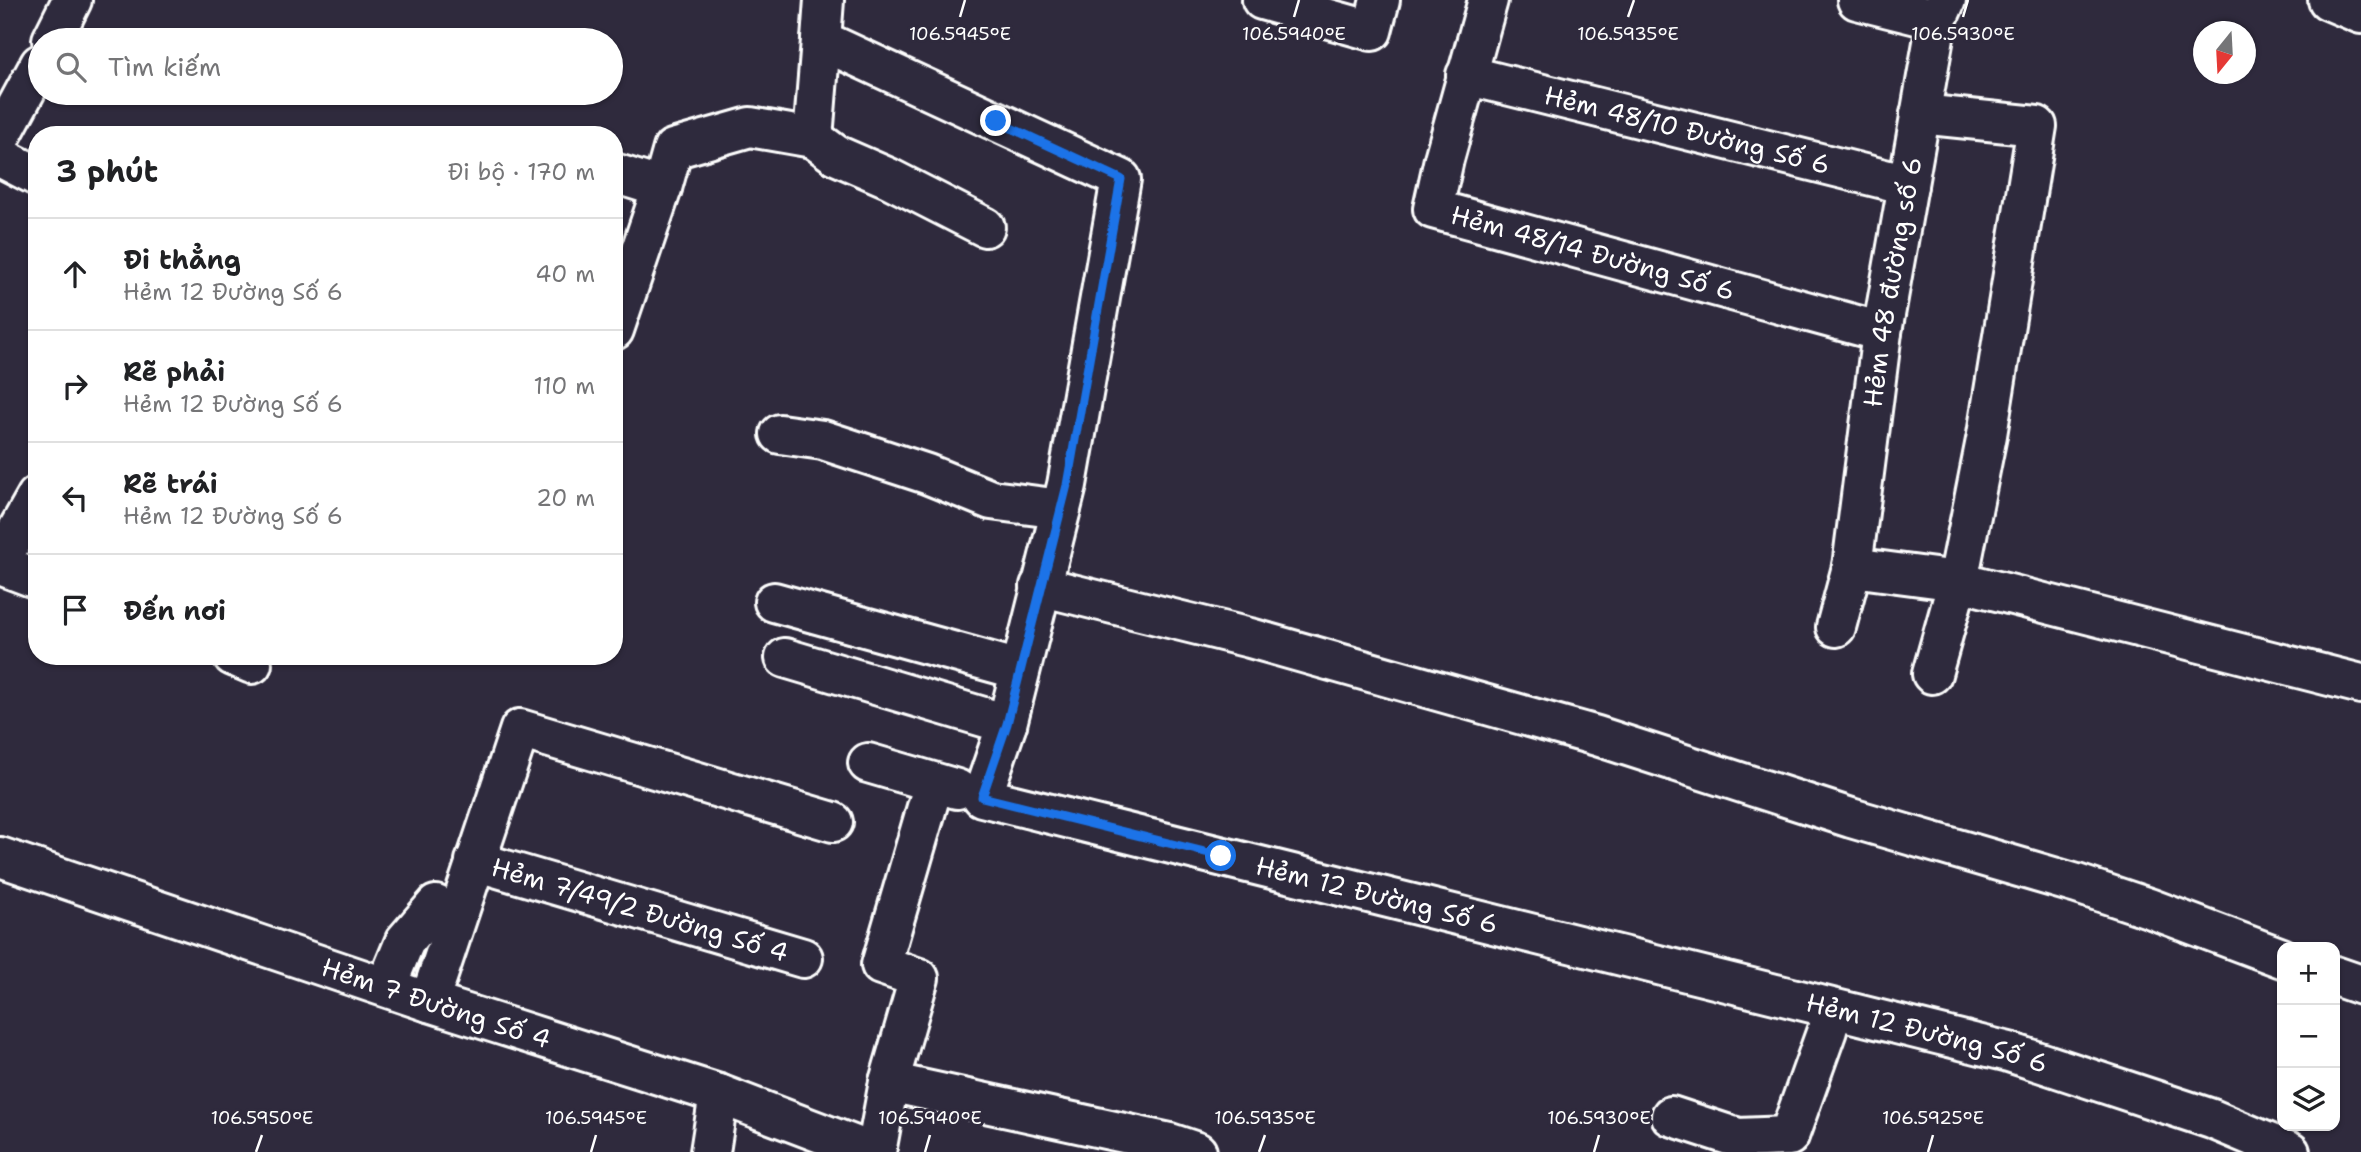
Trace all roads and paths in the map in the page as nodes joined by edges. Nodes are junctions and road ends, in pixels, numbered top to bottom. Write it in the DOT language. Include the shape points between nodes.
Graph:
graph roads {
  1 [pos="72,0"];
  2 [pos="824,0"];
  3 [pos="1262,0"];
  4 [pos="1380,0"];
  5 [pos="1489,0"];
  6 [pos="1857,0"];
  7 [pos="2328,0"];
  8 [pos="1941,10"];
  9 [pos="2361,14"];
  10 [pos="58,28"];
  11 [pos="821,40"];
  12 [pos="1466,75"];
  13 [pos="28,86"];
  14 [pos="1920,114"];
  15 [pos="0,138"];
  16 [pos="813,138"];
  17 [pos="0,157"];
  18 [pos="28,171"];
  19 [pos="623,176"];
  20 [pos="1908,185"];
  21 [pos="662,188"];
  22 [pos="985,228"];
  23 [pos="623,303"];
  24 [pos="1882,332"];
  25 [pos="780,434"];
  26 [pos="1061,509"];
  27 [pos="28,512"];
  28 [pos="0,563"];
  29 [pos="1852,567"];
  30 [pos="28,575"];
  31 [pos="1958,581"];
  32 [pos="1040,586"];
  33 [pos="774,602"];
  34 [pos="1836,627"];
  35 [pos="785,658"];
  36 [pos="1020,670"];
  37 [pos="1932,674"];
  38 [pos="2361,684"];
  39 [pos="1007,724"];
  40 [pos="868,763"];
  41 [pos="934,783"];
  42 [pos="982,797"];
  43 [pos="833,822"];
  44 [pos="0,857"];
  45 [pos="475,860"];
  46 [pos="436,905"];
  47 [pos="2277,956"];
  48 [pos="803,958"];
  49 [pos="2340,978"];
  50 [pos="2361,985"];
  51 [pos="386,987"];
  52 [pos="429,1002"];
  53 [pos="1832,1009"];
  54 [pos="889,1082"];
  55 [pos="719,1094"];
  56 [pos="1671,1116"];
  57 [pos="710,1152"];
  58 [pos="874,1152"];
  59 [pos="1198,1152"];
  60 [pos="2290,1152"];
  1 -- 10 [label="street"];
  2 -- 11 [label="street"];
  3 -- 4 [label="street" via="1372,32"];
  5 -- 12 [label="street, Hẻm 48/14 Đường Số 6"];
  6 -- 8 [label="street"];
  7 -- 9 [label="street"];
  8 -- 14 [label="street, Hẻm 48 đường số 6"];
  11 -- 16 [label="street"];
  11 -- 26 [label="street" via="1121,179"];
  12 -- 20 [label="street, Hẻm 48/10 Đường Số 6"];
  12 -- 24 [label="street, Hẻm 48/14 Đường Số 6" via="1433,209"];
  13 -- 15 [label="street"];
  14 -- 20 [label="street, Hẻm 48 đường số 6"];
  14 -- 31 [label="street" via="2038,126"];
  16 -- 21 [label="street" via="750,127 673,149"];
  16 -- 22 [label="street" via="836,155"];
  17 -- 18 [label="street"];
  19 -- 21 [label="street"];
  20 -- 24 [label="street, Hẻm 48 đường số 6"];
  21 -- 23 [label="street"];
  24 -- 29 [label="street, Hẻm 48 đường số 6"];
  25 -- 26 [label="street" via="823,440 991,500"];
  26 -- 32 [label="street"];
  27 -- 28 [label="street"];
  28 -- 30 [label="street"];
  29 -- 31 [label="street"];
  29 -- 34 [label="street, Hẻm 48 đường số 6"];
  31 -- 37 [label="street"];
  31 -- 38 [label="street"];
  32 -- 36 [label="street"];
  32 -- 47 [label="street" via="1250,638 1597,736 2089,888"];
  33 -- 36 [label="street"];
  35 -- 39 [label="street"];
  36 -- 39 [label="street"];
  39 -- 42 [label="street"];
  40 -- 41 [label="street, Hẻm 12 Đường Số 6"];
  41 -- 42 [label="street, Hẻm 12 Đường Số 6"];
  41 -- 54 [label="street" via="881,965 919,978"];
  42 -- 53 [label="street, Hẻm 12 Đường Số 6"];
  43 -- 45 [label="street" via="520,729"];
  44 -- 51 [label="street, Hẻm 7 Đường Số 4"];
  45 -- 48 [label="street, Hẻm 7/49/2 Đường Số 4"];
  45 -- 52 [label="street"];
  46 -- 51 [label="street" via="405,941"];
  49 -- 50 [label="street"];
  51 -- 52 [label="street, Hẻm 7 Đường Số 4"];
  52 -- 55 [label="street, Hẻm 7 Đường Số 4"];
  53 -- 56 [label="street" via="1789,1136 1738,1138"];
  53 -- 60 [label="street, Hẻm 12 Đường Số 6" via="2009,1052 2212,1119"];
  54 -- 58 [label="street"];
  54 -- 59 [label="street"];
  55 -- 57 [label="street"];
  55 -- 58 [label="street, Hẻm 7 Đường Số 4"];
}
